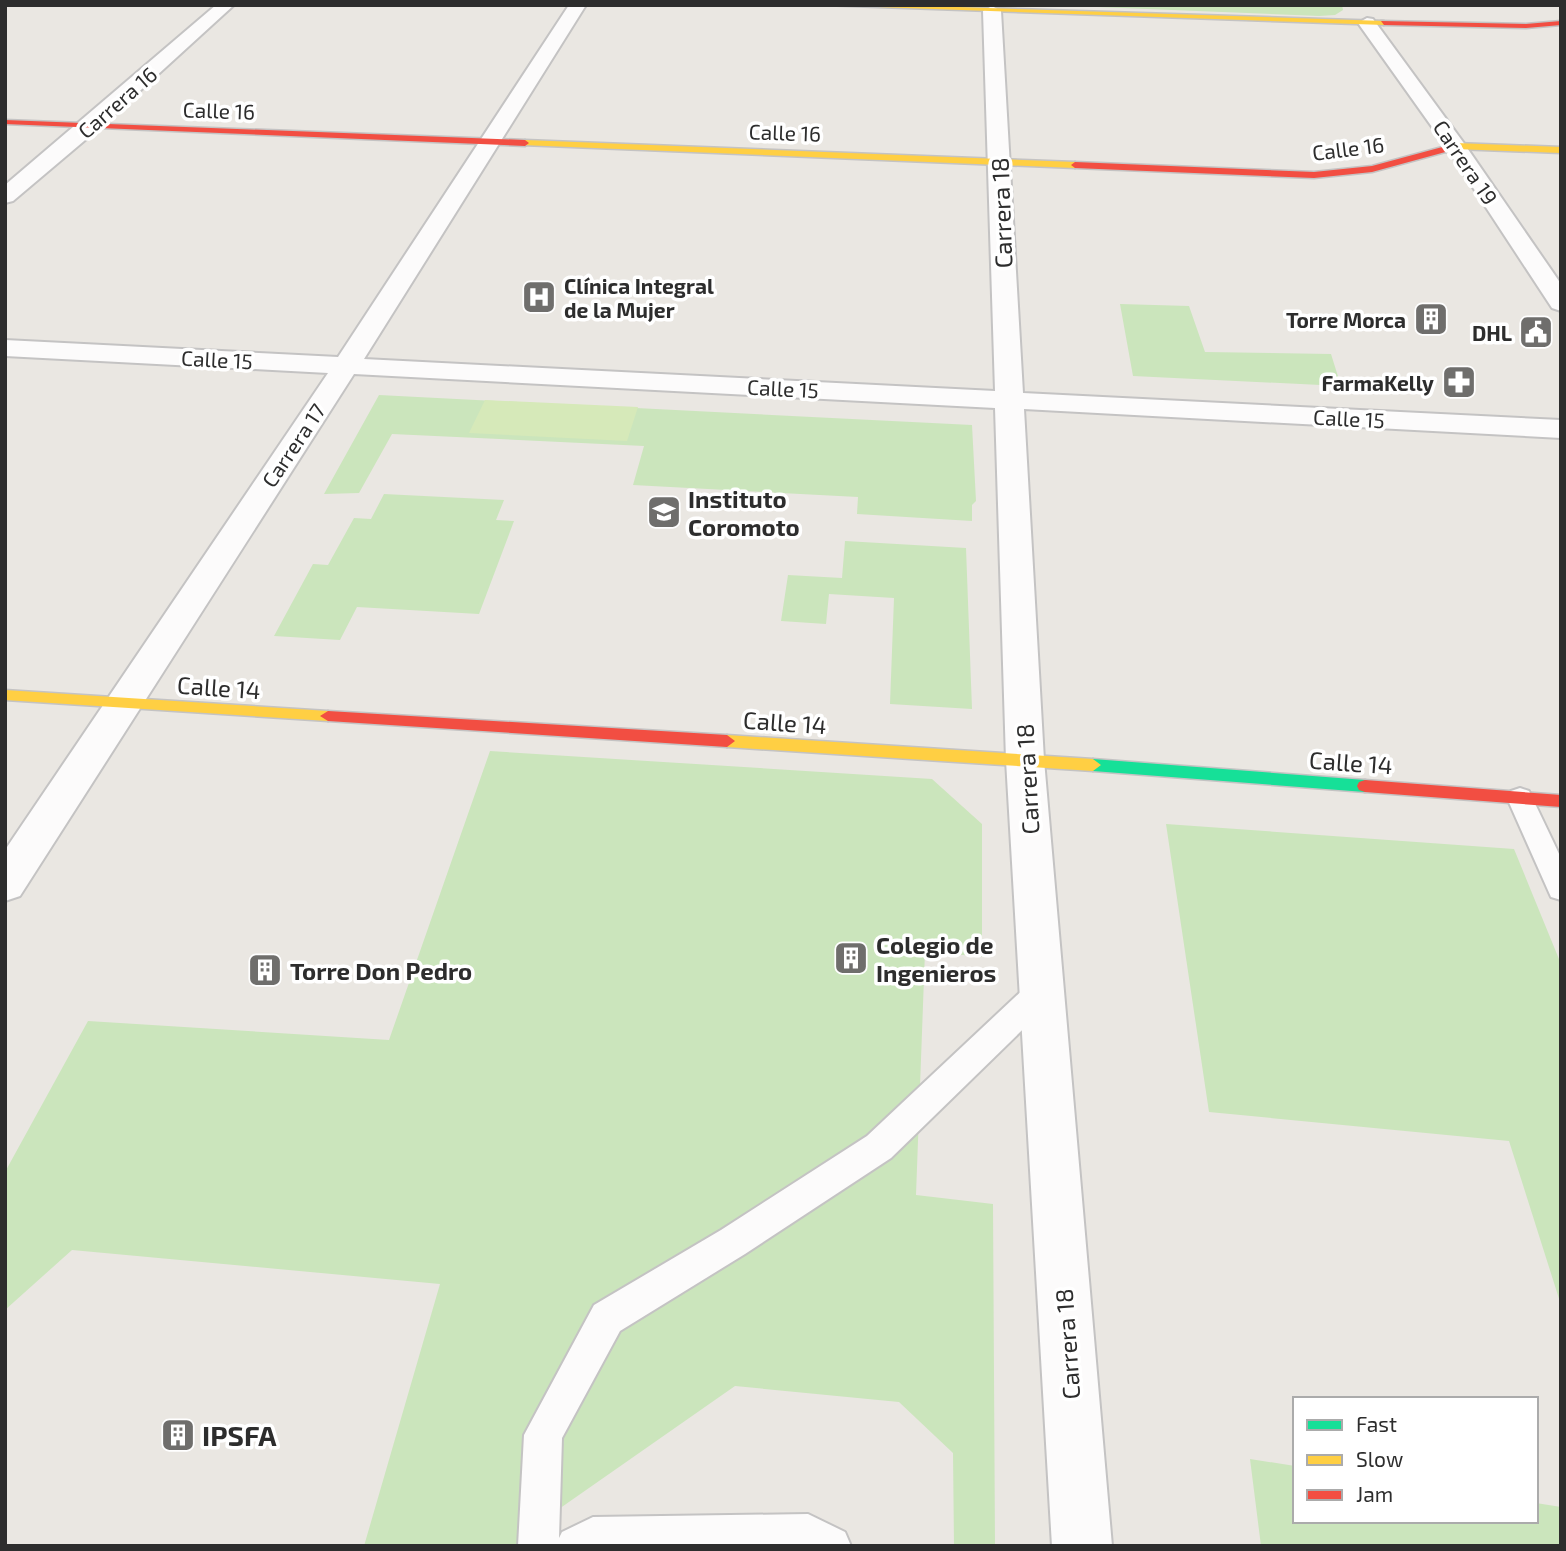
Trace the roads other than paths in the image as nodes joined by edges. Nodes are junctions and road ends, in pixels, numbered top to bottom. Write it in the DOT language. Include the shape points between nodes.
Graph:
graph roads {
  1 [pos="226,5"];
  2 [pos="578,5"];
  3 [pos="825,5"];
  4 [pos="1352,5"];
  5 [pos="992,8"];
  6 [pos="1371,14"];
  7 [pos="1561,23"];
  8 [pos="5,122"];
  9 [pos="90,126"];
  10 [pos="491,141"];
  11 [pos="1456,146"];
  12 [pos="1561,150"];
  13 [pos="1000,161"];
  14 [pos="5,196"];
  15 [pos="1561,303"];
  16 [pos="5,348"];
  17 [pos="346,366"];
  18 [pos="1007,400"];
  19 [pos="1561,429"];
  20 [pos="5,695"];
  21 [pos="122,703"];
  22 [pos="1026,760"];
  23 [pos="1520,798"];
  24 [pos="1561,802"];
  25 [pos="5,884"];
  26 [pos="1561,889"];
  27 [pos="1041,992"];
  28 [pos="538,1546"];
  29 [pos="576,1546"];
  30 [pos="831,1546"];
  31 [pos="1082,1546"];
  1 -- 9 [label="street, Carrera 16"];
  2 -- 10 [label="street, Carrera 17"];
  3 -- 5 [label="street"];
  4 -- 6 [label="street"];
  5 -- 6 [label="street"];
  5 -- 13 [label="street, Carrera 18"];
  6 -- 7 [label="street" via="1409,24"];
  6 -- 11 [label="street, Carrera 19"];
  8 -- 9 [label="street, Calle 16"];
  9 -- 10 [label="street, Calle 16"];
  9 -- 14 [label="street, Carrera 16"];
  10 -- 13 [label="street, Calle 16"];
  10 -- 17 [label="street, Carrera 17"];
  11 -- 12 [label="street, Calle 16"];
  11 -- 13 [label="street, Calle 16" via="1372,169 1314,175"];
  11 -- 15 [label="street, Carrera 19"];
  13 -- 18 [label="street, Carrera 18"];
  16 -- 17 [label="street, Calle 15"];
  17 -- 18 [label="street, Calle 15"];
  17 -- 21 [label="street, Carrera 17"];
  18 -- 19 [label="street, Calle 15"];
  18 -- 22 [label="street, Carrera 18"];
  20 -- 21 [label="street, Calle 14"];
  21 -- 22 [label="street, Calle 14"];
  21 -- 25 [label="street, Carrera 17"];
  22 -- 23 [label="street, Calle 14"];
  22 -- 27 [label="street, Carrera 18"];
  23 -- 24 [label="street, Calle 14"];
  23 -- 26 [label="lane"];
  27 -- 28 [label="lane" via="879,1147 607,1318 543,1435"];
  27 -- 31 [label="street, Carrera 18"];
  29 -- 30 [label="lane" via="593,1537 808,1534"];
}
